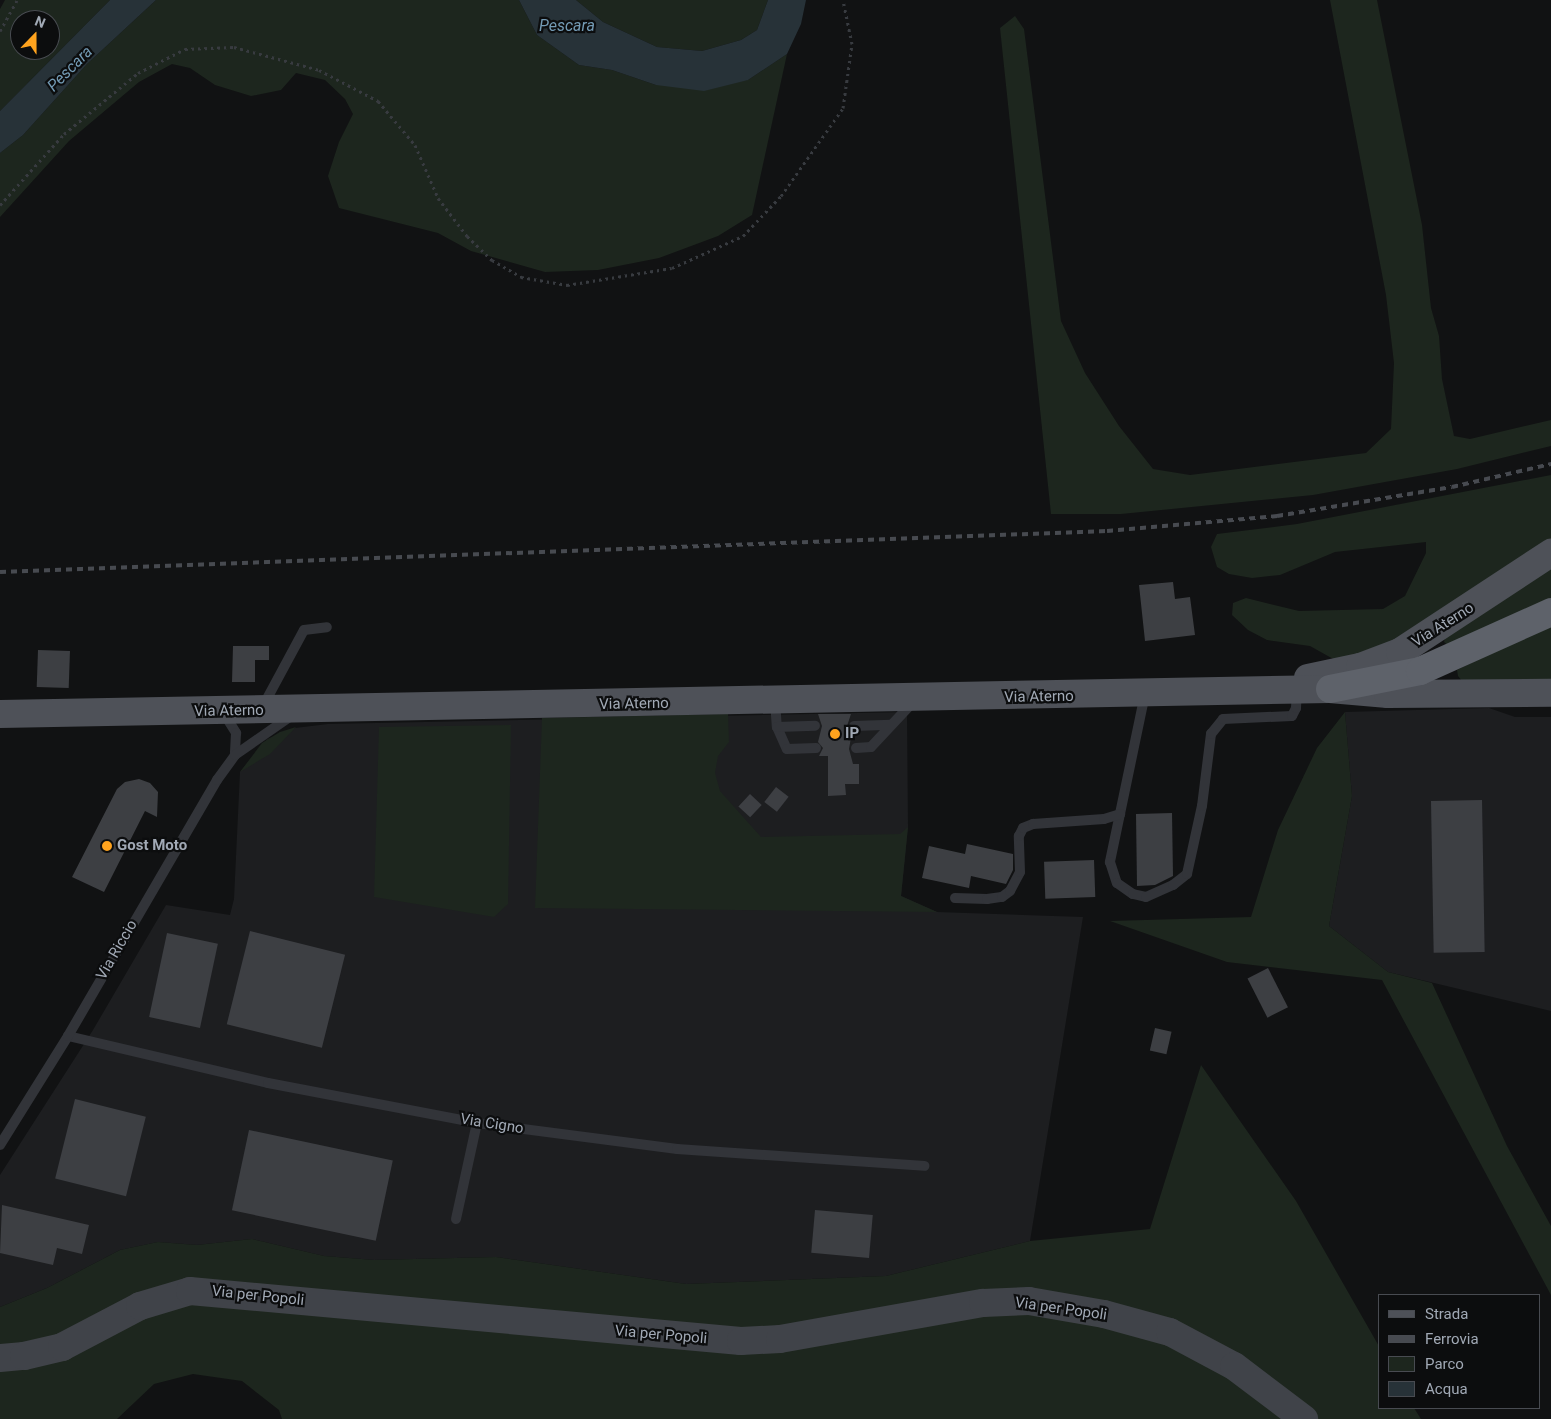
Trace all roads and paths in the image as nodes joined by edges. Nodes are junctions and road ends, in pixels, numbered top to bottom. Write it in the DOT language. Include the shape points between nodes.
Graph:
graph roads {
  1 [pos="17,0"];
  2 [pos="843,0"];
  3 [pos="0,31"];
  4 [pos="0,205"];
  5 [pos="1551,553"];
  6 [pos="1551,612"];
  7 [pos="327,627"];
  8 [pos="1330,689"];
  9 [pos="1297,691"];
  10 [pos="1268,692"];
  11 [pos="1551,693"];
  12 [pos="1145,694"];
  13 [pos="916,698"];
  14 [pos="261,710"];
  15 [pos="302,710"];
  16 [pos="222,711"];
  17 [pos="0,714"];
  18 [pos="776,714"];
  19 [pos="891,725"];
  20 [pos="816,726"];
  21 [pos="854,726"];
  22 [pos="816,748"];
  23 [pos="856,748"];
  24 [pos="235,755"];
  25 [pos="1120,814"];
  26 [pos="955,898"];
  27 [pos="68,1036"];
  28 [pos="477,1123"];
  29 [pos="0,1145"];
  30 [pos="924,1166"];
  31 [pos="456,1219"];
  32 [pos="0,1358"];
  33 [pos="1304,1419"];
  1 -- 3 [label="path"];
  2 -- 4 [label="path" via="852,44 843,108 781,196 743,236 672,268 567,286 521,277 492,260 467,236 438,198 415,144 378,101 319,70 234,47 185,49 138,73 64,134"];
  5 -- 10 [label="main road, Via Aterno" via="1400,652 1360,667 1286,683"];
  6 -- 8 [label="highway" via="1420,670"];
  7 -- 14 [label="lane" via="304,630"];
  8 -- 9 [label="main road, Via Aterno"];
  8 -- 11 [label="main road, Via Aterno" via="1388,694"];
  9 -- 10 [label="main road, Via Aterno"];
  9 -- 25 [label="lane" via="1292,716 1224,719 1211,734 1202,806 1187,874 1173,885 1146,897 1133,894 1118,882 1110,862"];
  10 -- 12 [label="main road, Via Aterno"];
  12 -- 13 [label="main road, Via Aterno"];
  12 -- 25 [label="lane"];
  13 -- 18 [label="main road, Via Aterno"];
  13 -- 19 [label="lane"];
  14 -- 15 [label="main road, Via Aterno"];
  14 -- 16 [label="main road, Via Aterno"];
  15 -- 18 [label="main road, Via Aterno"];
  15 -- 24 [label="lane, Via Riccio"];
  16 -- 17 [label="main road, Via Aterno"];
  16 -- 24 [label="lane" via="236,733"];
  18 -- 20 [label="lane"];
  18 -- 22 [label="lane" via="787,749"];
  19 -- 21 [label="lane"];
  19 -- 23 [label="lane" via="871,747"];
  24 -- 27 [label="lane, Via Riccio" via="200,808"];
  25 -- 26 [label="lane" via="1104,819 1034,824 1023,828 1020,872 1010,891 1002,897 987,899"];
  27 -- 28 [label="lane, Via Cigno" via="268,1083"];
  27 -- 29 [label="lane, Via Riccio"];
  28 -- 30 [label="lane, Via Cigno" via="677,1149"];
  28 -- 31 [label="lane"];
  32 -- 33 [label="main road, Via per Popoli" via="31,1355 62,1346 140,1306 190,1291 741,1341 780,1339 983,1303 1029,1301 1104,1314 1170,1332 1234,1366"];
}
